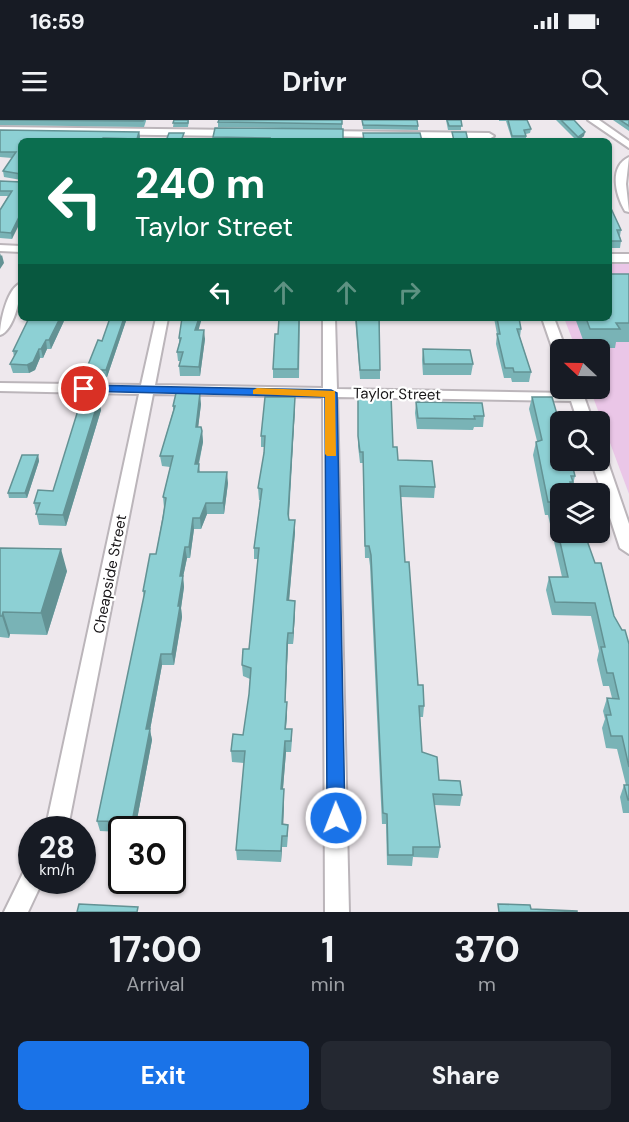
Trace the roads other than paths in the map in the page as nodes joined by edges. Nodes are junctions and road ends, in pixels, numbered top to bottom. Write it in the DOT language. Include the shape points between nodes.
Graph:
graph roads {
  1 [pos="208,120"];
  2 [pos="593,120"];
  3 [pos="0,129"];
  4 [pos="253,133"];
  5 [pos="312,134"];
  6 [pos="488,135"];
  7 [pos="205,136"];
  8 [pos="629,145"];
  9 [pos="629,160"];
  10 [pos="628,204"];
  11 [pos="0,248"];
  12 [pos="18,249"];
  13 [pos="612,258"];
  14 [pos="629,258"];
  15 [pos="18,293"];
  16 [pos="161,321"];
  17 [pos="329,321"];
  18 [pos="549,321"];
  19 [pos="0,331"];
  20 [pos="556,339"];
  21 [pos="0,387"];
  22 [pos="146,390"];
  23 [pos="331,393"];
  24 [pos="550,393"];
  25 [pos="603,471"];
  26 [pos="629,549"];
  27 [pos="59,816"];
  28 [pos="25,894"];
  29 [pos="16,912"];
  30 [pos="337,912"];
  1 -- 7 [label="street"];
  2 -- 8 [label="street"];
  3 -- 7 [label="street"];
  4 -- 7 [label="street"];
  5 -- 6 [label="street"];
  9 -- 10 [label="street" via="620,185"];
  11 -- 12 [label="street"];
  13 -- 14 [label="street"];
  15 -- 19 [label="street"];
  16 -- 22 [label="street, Cheapside Street"];
  17 -- 23 [label="street"];
  18 -- 20 [label="street"];
  21 -- 22 [label="street, Taylor Street"];
  22 -- 23 [label="street, Taylor Street"];
  22 -- 27 [label="street, Cheapside Street"];
  23 -- 24 [label="street, Taylor Street"];
  23 -- 30 [label="street"];
  25 -- 26 [label="street"];
  28 -- 29 [label="street"];
}
